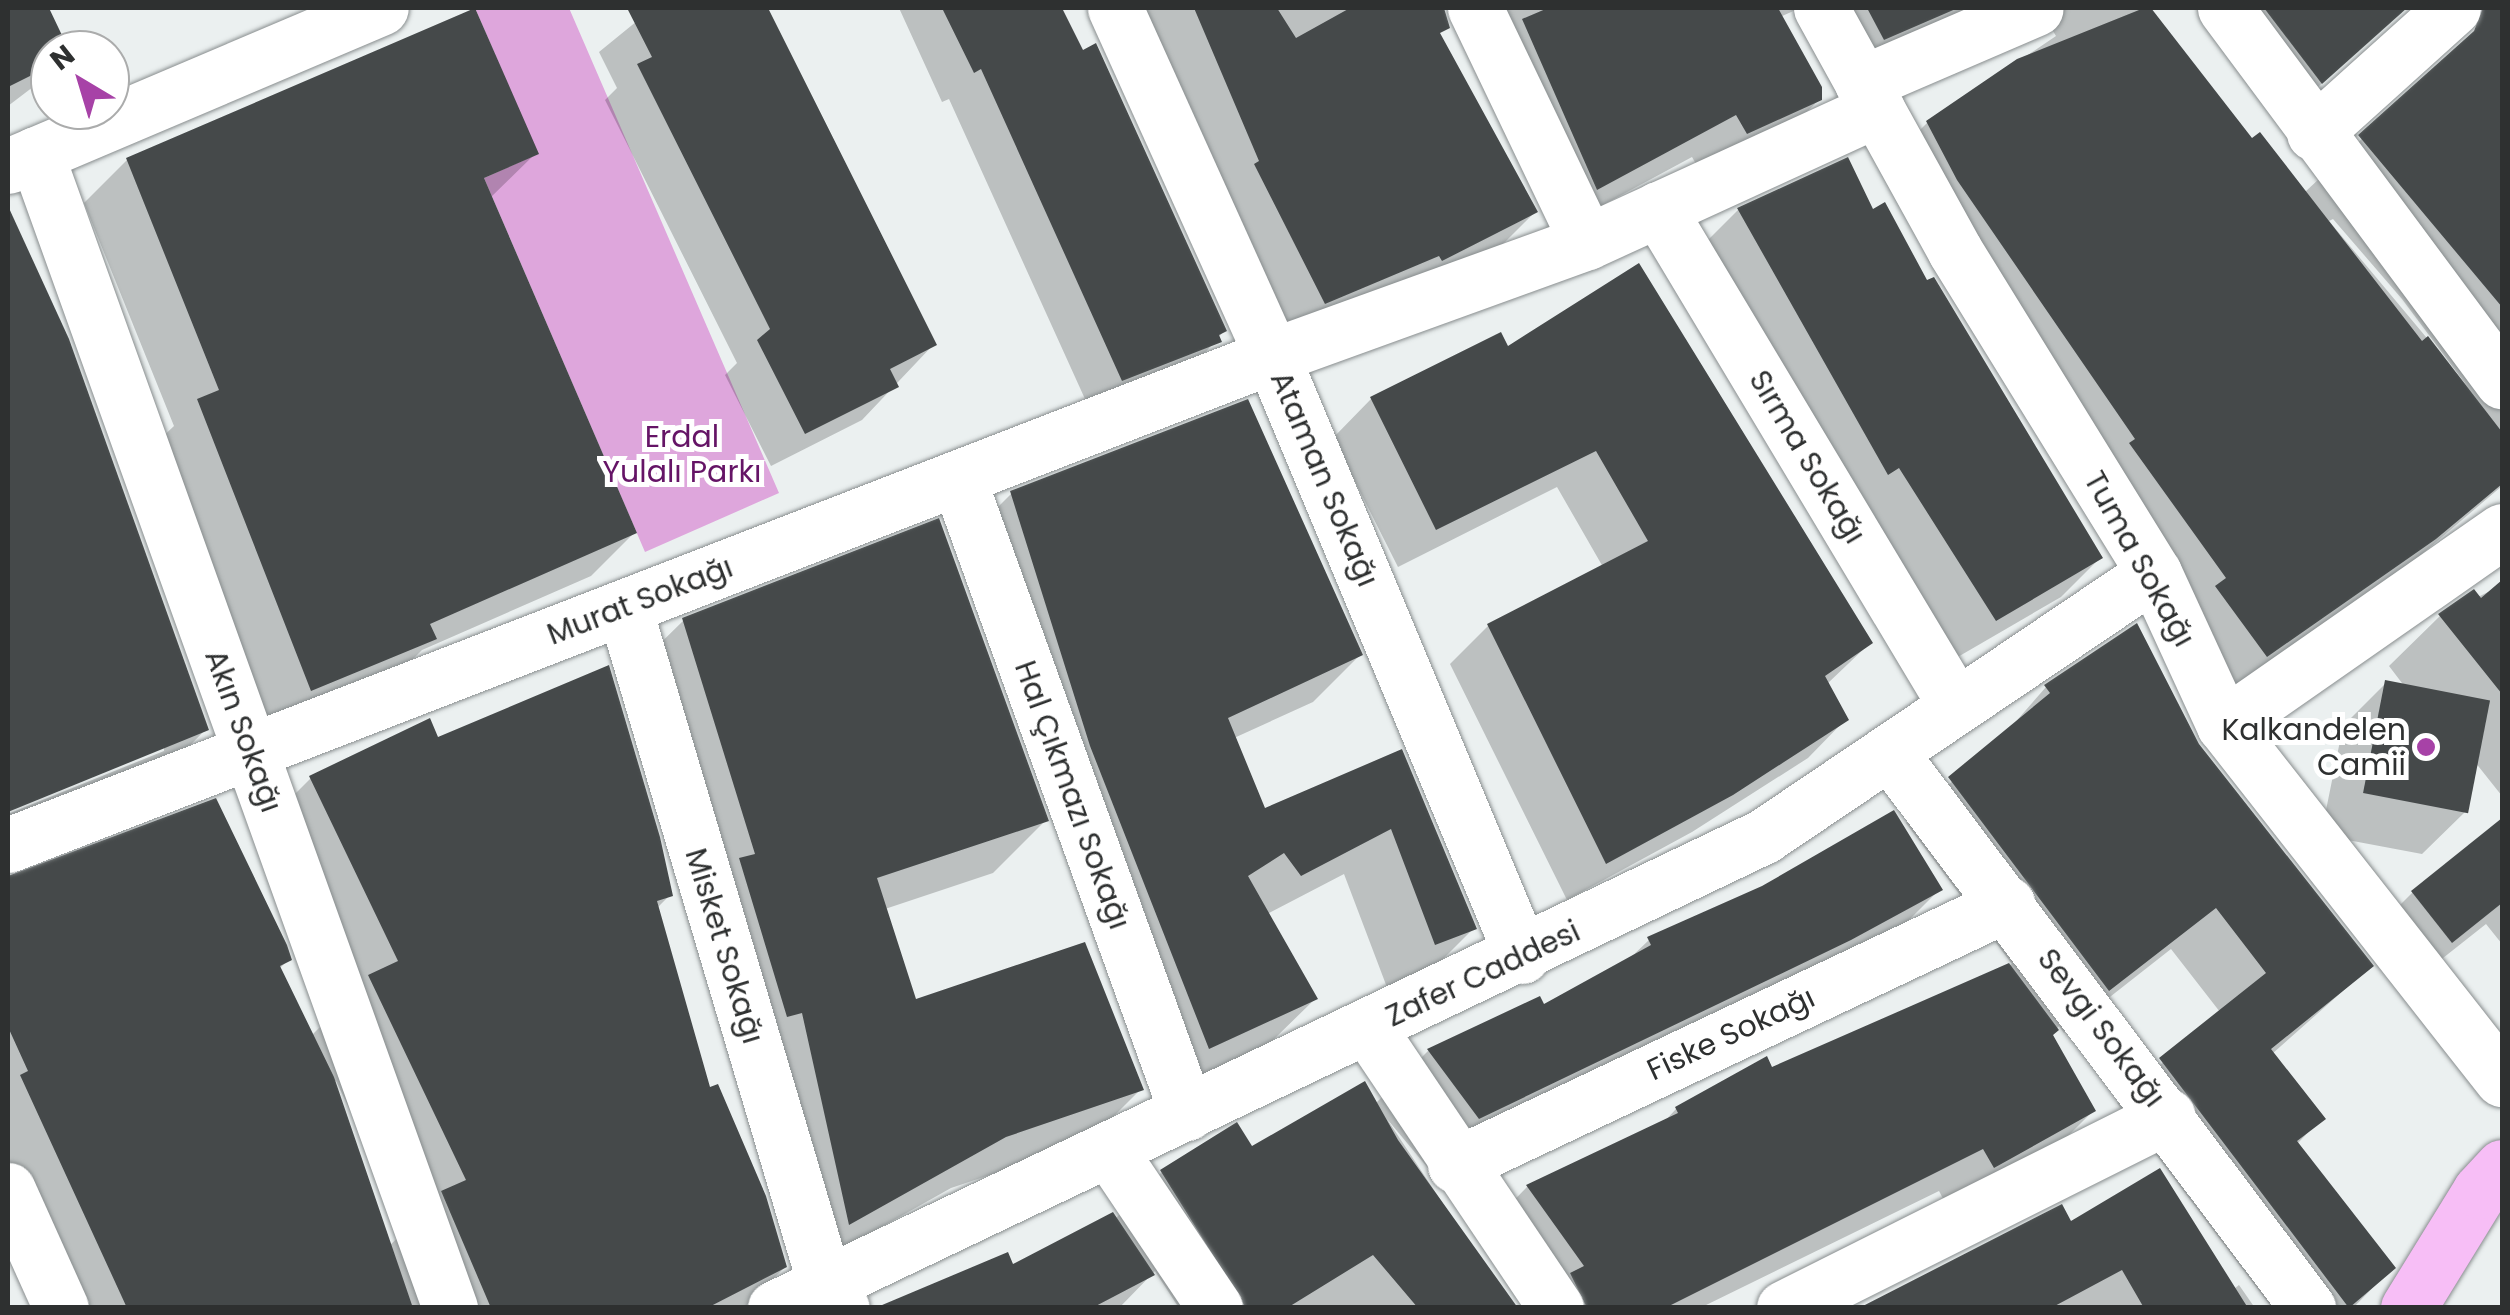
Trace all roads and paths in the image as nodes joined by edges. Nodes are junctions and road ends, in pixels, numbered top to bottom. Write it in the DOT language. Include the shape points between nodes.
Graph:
graph roads {
  1 [pos="381,8"];
  2 [pos="1115,8"];
  3 [pos="1475,8"];
  4 [pos="1821,8"];
  5 [pos="2036,8"];
  6 [pos="2226,8"];
  7 [pos="2453,8"];
  8 [pos="1870,96"];
  9 [pos="2314,132"];
  10 [pos="22,160"];
  11 [pos="1658,208"];
  12 [pos="1587,242"];
  13 [pos="1272,356"];
  14 [pos="2502,382"];
  15 [pos="958,478"];
  16 [pos="2502,531"];
  17 [pos="2154,573"];
  18 [pos="624,607"];
  19 [pos="1956,706"];
  20 [pos="2224,725"];
  21 [pos="250,752"];
  22 [pos="1890,753"];
  23 [pos="8,846"];
  24 [pos="2007,904"];
  25 [pos="1522,956"];
  26 [pos="1368,1028"];
  27 [pos="2502,1080"];
  28 [pos="1187,1113"];
  29 [pos="2168,1116"];
  30 [pos="1109,1150"];
  31 [pos="1455,1164"];
  32 [pos="2502,1167"];
  33 [pos="8,1190"];
  34 [pos="834,1296"];
  35 [pos="62,1308"];
  36 [pos="450,1308"];
  37 [pos="775,1308"];
  38 [pos="1216,1308"];
  39 [pos="1556,1308"];
  40 [pos="1784,1308"];
  41 [pos="2308,1308"];
  42 [pos="2408,1308"];
  1 -- 10 [label="street"];
  2 -- 13 [label="street, Ataman Sokağı"];
  3 -- 12 [label="street"];
  4 -- 8 [label="street, Tuma Sokağı"];
  5 -- 8 [label="street"];
  6 -- 9 [label="street"];
  7 -- 9 [label="street"];
  8 -- 11 [label="street"];
  8 -- 17 [label="street, Tuma Sokağı" via="1956,252"];
  9 -- 14 [label="street"];
  10 -- 21 [label="street, Akın Sokağı"];
  11 -- 12 [label="street"];
  11 -- 19 [label="street, Sırma Sokağı"];
  12 -- 13 [label="street"];
  13 -- 15 [label="street, Murat Sokağı"];
  13 -- 25 [label="street, Ataman Sokağı"];
  15 -- 18 [label="street, Murat Sokağı"];
  15 -- 28 [label="street, Hal Çıkmazı Sokağı"];
  16 -- 20 [label="street"];
  17 -- 19 [label="street, Zafer Caddesi"];
  17 -- 20 [label="street, Tuma Sokağı"];
  18 -- 21 [label="street, Murat Sokağı"];
  18 -- 34 [label="street, Misket Sokağı"];
  19 -- 22 [label="street, Zafer Caddesi"];
  20 -- 27 [label="street, Tuma Sokağı"];
  21 -- 23 [label="street, Murat Sokağı"];
  21 -- 36 [label="street, Akın Sokağı"];
  22 -- 24 [label="street, Sevgi Sokağı"];
  22 -- 25 [label="street, Zafer Caddesi" via="1764,836"];
  24 -- 29 [label="street, Sevgi Sokağı"];
  24 -- 31 [label="street, Fiske Sokağı"];
  25 -- 26 [label="street, Zafer Caddesi"];
  26 -- 28 [label="street, Zafer Caddesi"];
  26 -- 31 [label="street"];
  28 -- 30 [label="street, Zafer Caddesi"];
  29 -- 40 [label="street"];
  29 -- 41 [label="street, Sevgi Sokağı"];
  30 -- 34 [label="street, Zafer Caddesi"];
  30 -- 38 [label="street"];
  31 -- 39 [label="street"];
  32 -- 42 [label="main road"];
  33 -- 35 [label="street"];
  34 -- 37 [label="street, Zafer Caddesi"];
}
